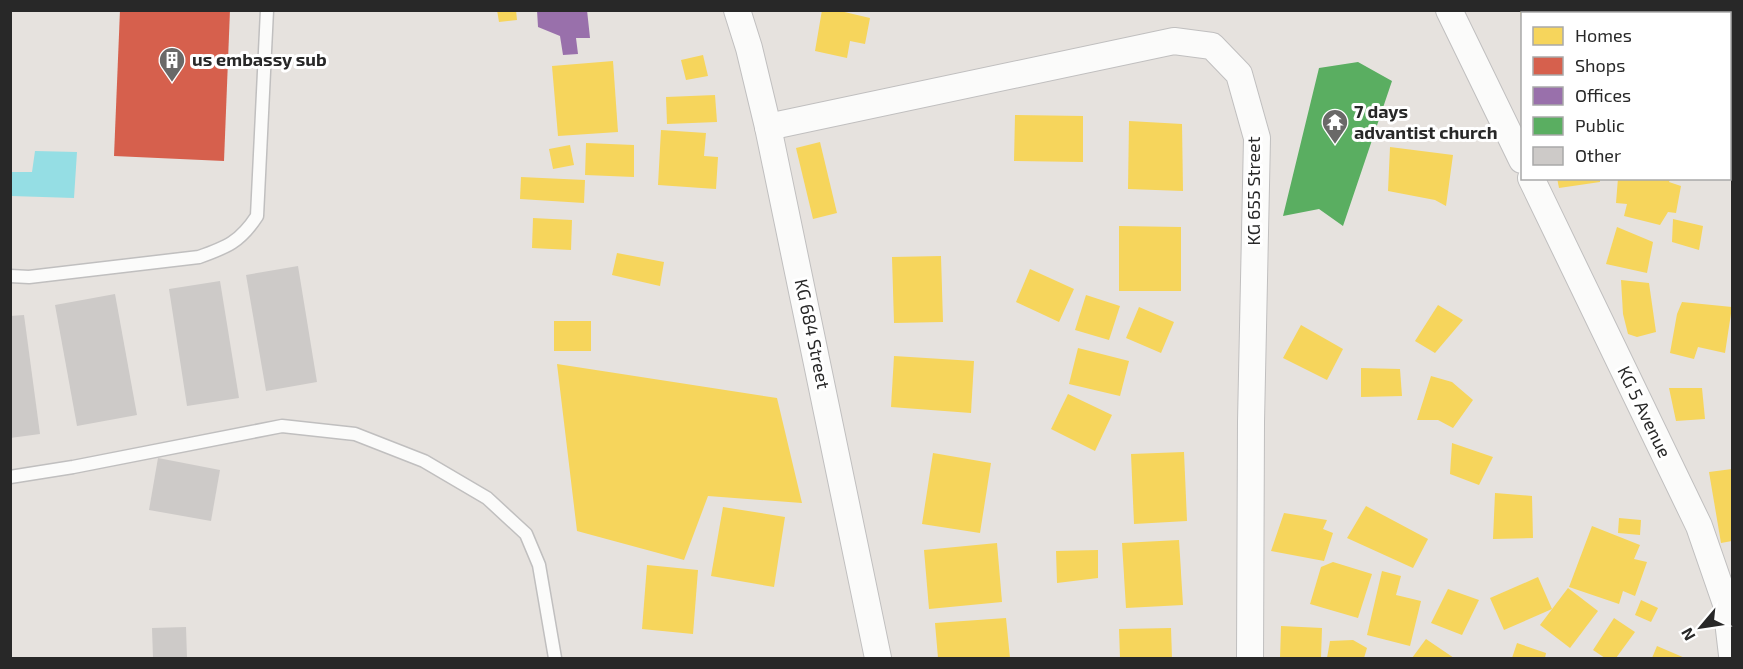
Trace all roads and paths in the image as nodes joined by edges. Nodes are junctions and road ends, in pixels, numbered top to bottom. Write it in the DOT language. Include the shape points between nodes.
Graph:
graph roads {
  1 [pos="267,10"];
  2 [pos="737,10"];
  3 [pos="1449,10"];
  4 [pos="768,127"];
  5 [pos="1521,158"];
  6 [pos="1532,180"];
  7 [pos="10,276"];
  8 [pos="10,477"];
  9 [pos="1732,655"];
  10 [pos="555,658"];
  11 [pos="878,658"];
  12 [pos="1250,658"];
  1 -- 7 [label="lane" via="257,216 245,234 224,248 199,257"];
  2 -- 4 [label="street, KG 684 Street"];
  3 -- 5 [label="street"];
  4 -- 11 [label="street, KG 684 Street"];
  4 -- 12 [label="street, KG 655 Street" via="1174,41 1212,46 1239,74 1257,138"];
  6 -- 9 [label="street, KG 5 Avenue" via="1699,526 1726,604"];
  8 -- 10 [label="lane" via="282,426 355,434 424,461 488,498 526,534 539,565"];
}
